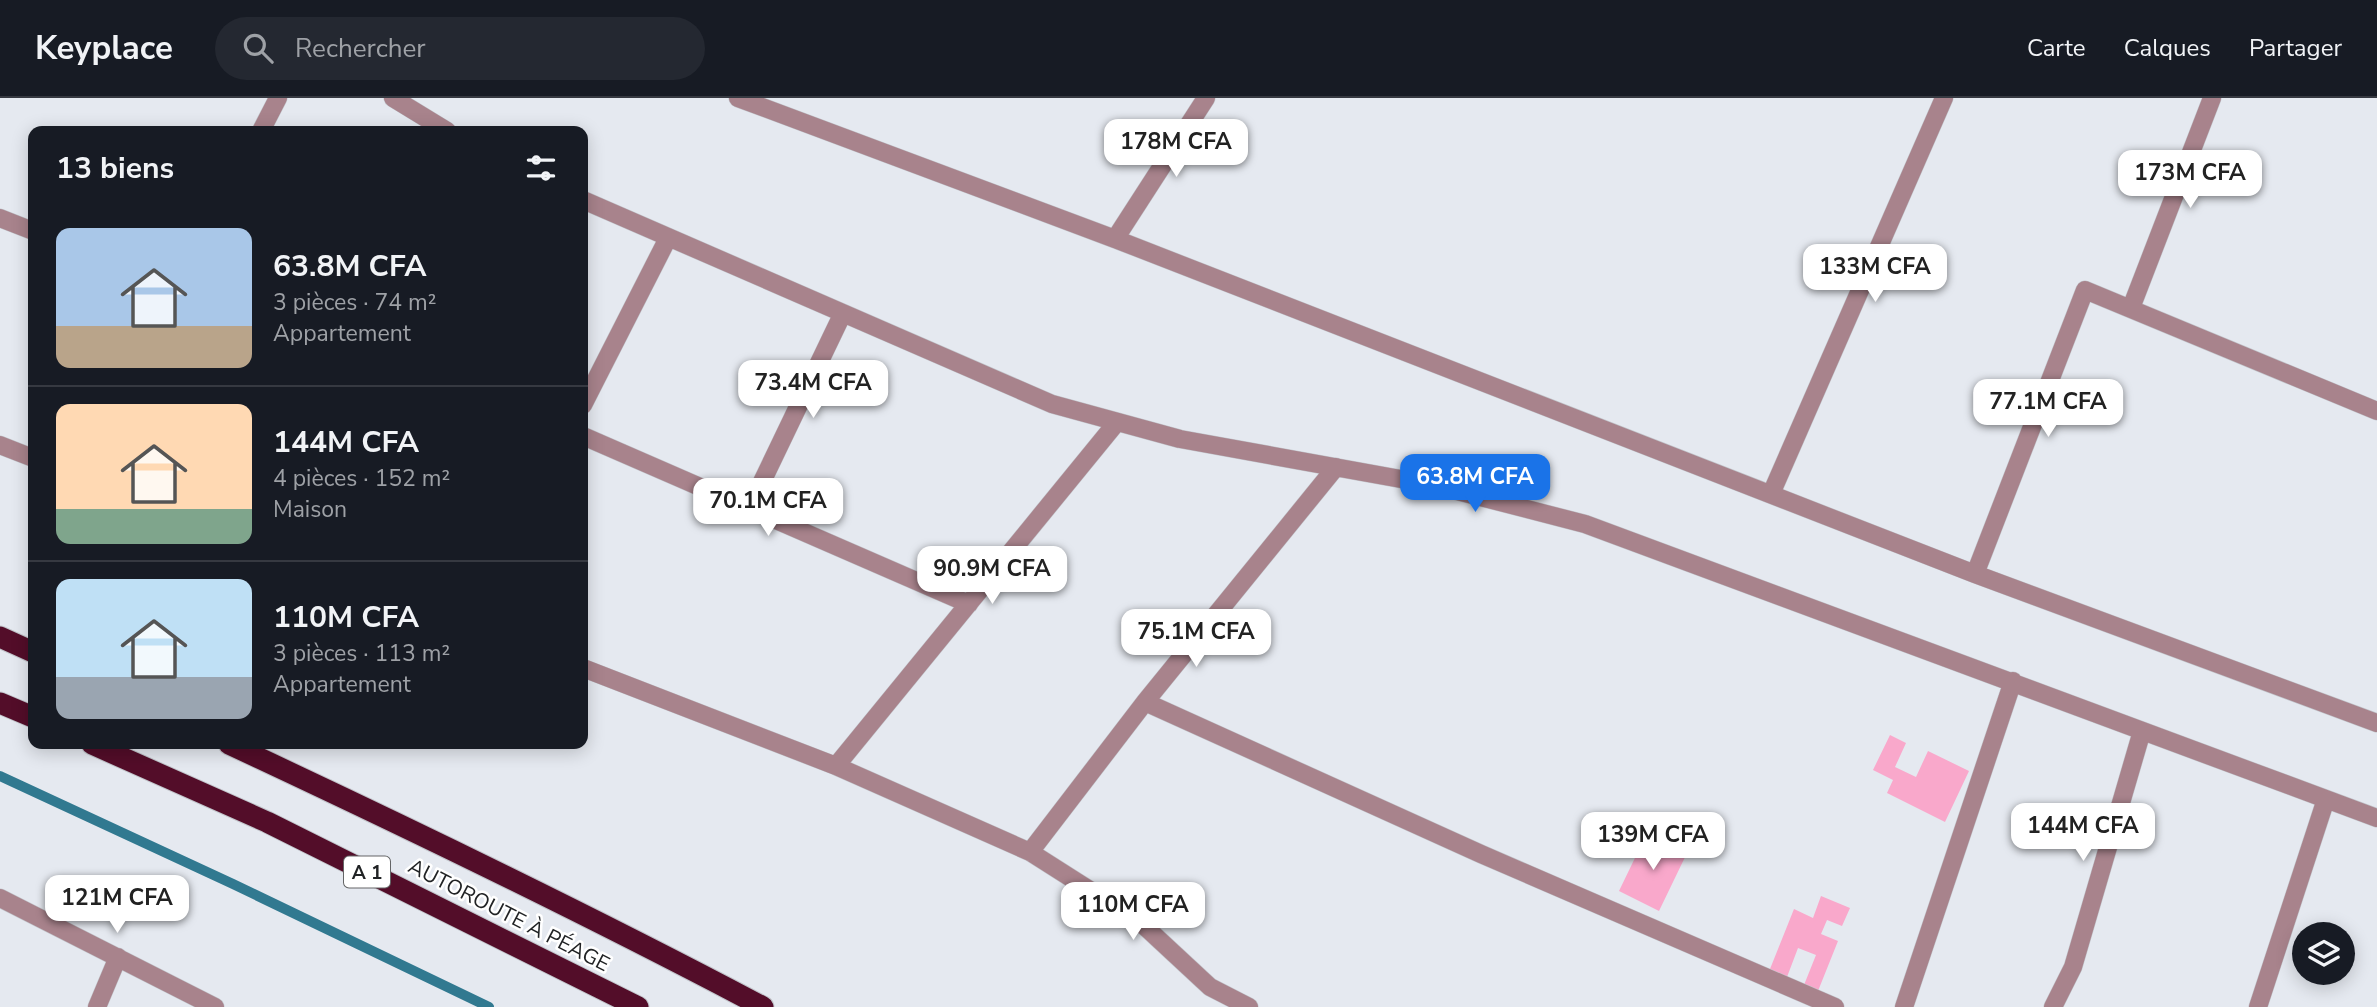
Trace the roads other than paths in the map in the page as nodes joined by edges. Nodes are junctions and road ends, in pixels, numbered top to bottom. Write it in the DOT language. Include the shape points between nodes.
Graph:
graph roads {
  1 [pos="278,98"];
  2 [pos="393,98"];
  3 [pos="738,98"];
  4 [pos="1206,98"];
  5 [pos="1944,98"];
  6 [pos="2212,98"];
  7 [pos="264,126"];
  8 [pos="439,126"];
  9 [pos="588,202"];
  10 [pos="0,218"];
  11 [pos="28,229"];
  12 [pos="668,237"];
  13 [pos="1115,239"];
  14 [pos="2132,309"];
  15 [pos="842,315"];
  16 [pos="588,395"];
  17 [pos="2376,406"];
  18 [pos="1117,422"];
  19 [pos="588,438"];
  20 [pos="0,445"];
  21 [pos="28,456"];
  22 [pos="1336,467"];
  23 [pos="1771,494"];
  24 [pos="749,509"];
  25 [pos="1975,574"];
  26 [pos="969,604"];
  27 [pos="0,637"];
  28 [pos="28,650"];
  29 [pos="588,670"];
  30 [pos="2013,681"];
  31 [pos="1145,702"];
  32 [pos="0,703"];
  33 [pos="28,716"];
  34 [pos="2377,723"];
  35 [pos="2142,731"];
  36 [pos="103,749"];
  37 [pos="240,749"];
  38 [pos="836,766"];
  39 [pos="2326,799"];
  40 [pos="2377,818"];
  41 [pos="1030,852"];
  42 [pos="0,898"];
  43 [pos="118,957"];
  44 [pos="97,1007"];
  45 [pos="215,1007"];
  46 [pos="638,1007"];
  47 [pos="762,1007"];
  48 [pos="1249,1007"];
  49 [pos="1835,1007"];
  50 [pos="1904,1007"];
  51 [pos="2053,1007"];
  52 [pos="2258,1007"];
  1 -- 7 [label="street"];
  2 -- 8 [label="street"];
  3 -- 13 [label="street"];
  4 -- 13 [label="street"];
  5 -- 23 [label="street"];
  6 -- 14 [label="street"];
  9 -- 12 [label="street"];
  10 -- 11 [label="street"];
  12 -- 15 [label="street"];
  12 -- 16 [label="street"];
  13 -- 23 [label="street"];
  14 -- 17 [label="street"];
  14 -- 25 [label="street" via="2085,290"];
  15 -- 18 [label="street" via="1052,404"];
  15 -- 24 [label="street"];
  18 -- 22 [label="street" via="1180,439"];
  18 -- 26 [label="street"];
  19 -- 24 [label="street"];
  20 -- 21 [label="street"];
  22 -- 30 [label="street" via="1434,485 1585,524"];
  22 -- 31 [label="street"];
  23 -- 25 [label="street"];
  24 -- 26 [label="street"];
  25 -- 34 [label="street"];
  26 -- 38 [label="street"];
  27 -- 28 [label="highway"];
  29 -- 38 [label="street"];
  30 -- 35 [label="street"];
  30 -- 50 [label="street"];
  31 -- 41 [label="street"];
  31 -- 49 [label="street" via="1480,854"];
  32 -- 33 [label="highway"];
  35 -- 39 [label="street"];
  35 -- 51 [label="street" via="2073,967"];
  36 -- 46 [label="highway, AUTOROUTE À PÉAGE / A 1" via="267,822"];
  37 -- 47 [label="highway" via="455,850"];
  38 -- 41 [label="street"];
  39 -- 40 [label="street"];
  39 -- 52 [label="street"];
  41 -- 48 [label="street" via="1140,922 1210,987"];
  42 -- 43 [label="street"];
  43 -- 44 [label="street"];
  43 -- 45 [label="street"];
}
